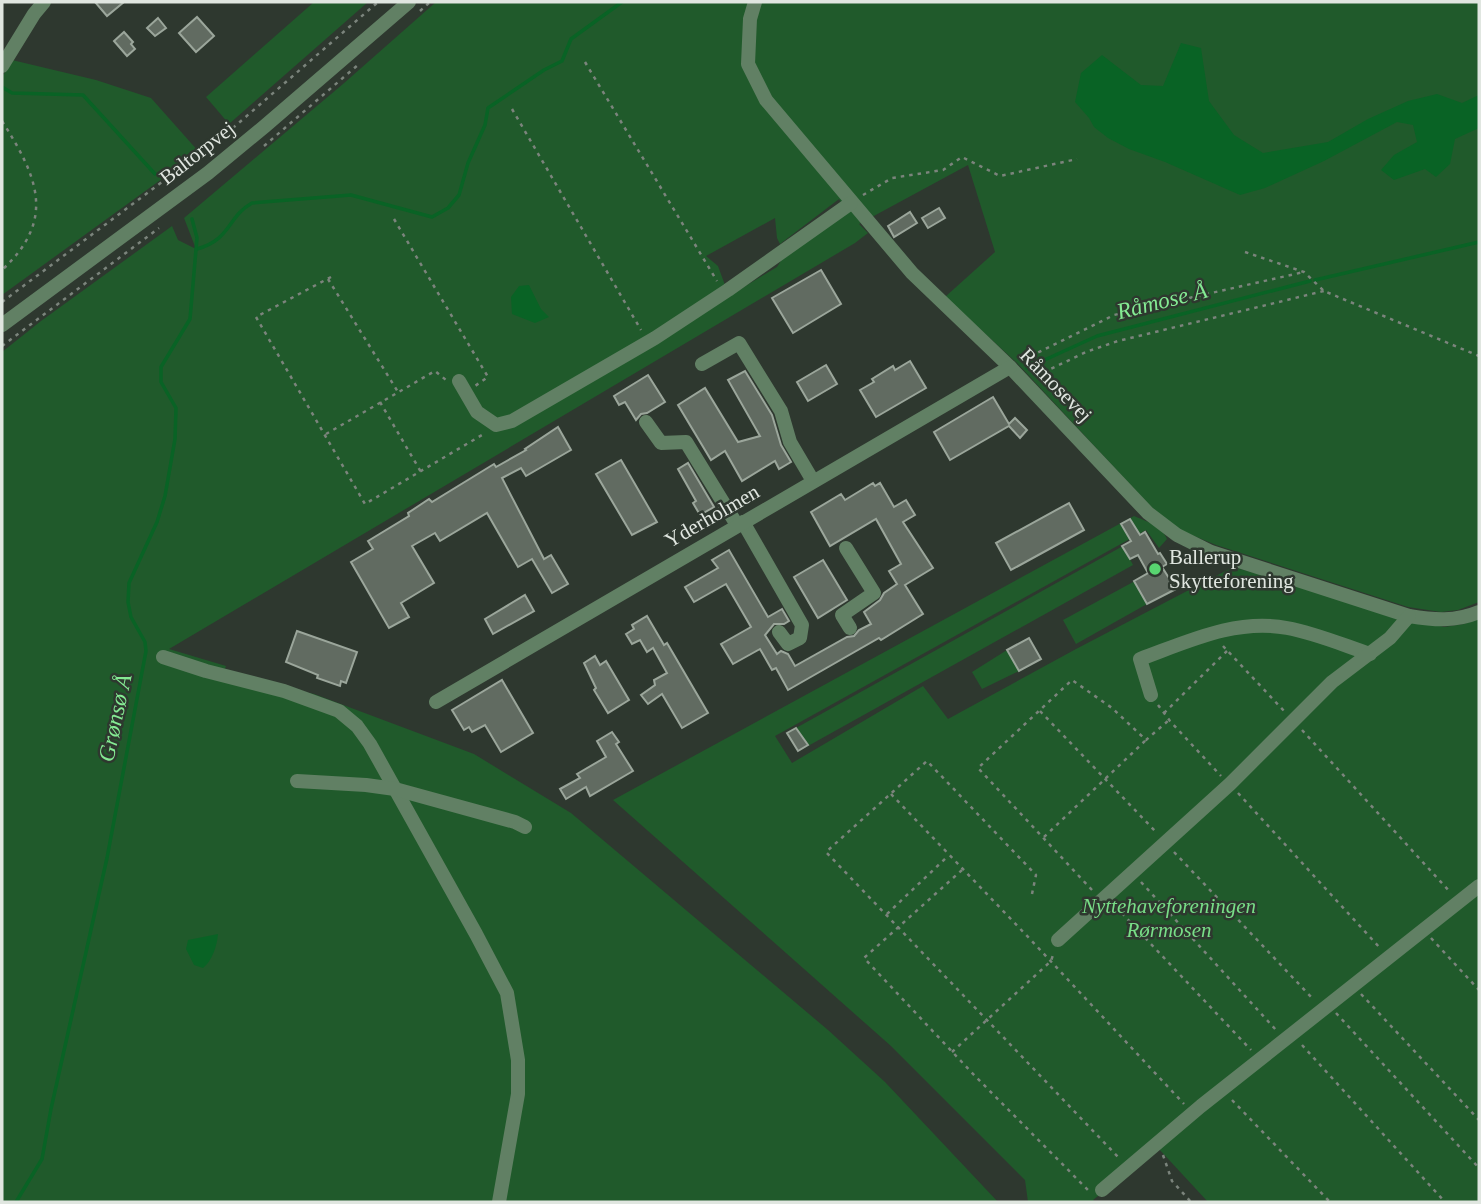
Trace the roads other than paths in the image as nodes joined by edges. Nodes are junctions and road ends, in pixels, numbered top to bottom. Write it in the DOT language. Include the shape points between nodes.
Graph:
graph roads {
  1 [pos="44,2"];
  2 [pos="409,2"];
  3 [pos="755,2"];
  4 [pos="2,66"];
  5 [pos="851,202"];
  6 [pos="2,325"];
  7 [pos="702,364"];
  8 [pos="1010,366"];
  9 [pos="462,387"];
  10 [pos="646,422"];
  11 [pos="813,481"];
  12 [pos="740,523"];
  13 [pos="846,548"];
  14 [pos="1479,612"];
  15 [pos="1409,616"];
  16 [pos="850,628"];
  17 [pos="779,632"];
  18 [pos="1370,654"];
  19 [pos="163,657"];
  20 [pos="1151,695"];
  21 [pos="436,702"];
  22 [pos="297,781"];
  23 [pos="395,789"];
  24 [pos="525,827"];
  25 [pos="1479,886"];
  26 [pos="1058,940"];
  27 [pos="1102,1190"];
  28 [pos="499,1202"];
  1 -- 4 [label="street"];
  2 -- 6 [label="street, Baltorpvej" via="208,173"];
  3 -- 5 [label="street, Råmosevej" via="748,64 766,100"];
  5 -- 8 [label="street, Råmosevej" via="912,273"];
  5 -- 9 [label="street" via="724,293 512,421 496,425 484,417"];
  7 -- 11 [label="street" via="739,343 781,411 790,442"];
  8 -- 11 [label="street, Yderholmen"];
  8 -- 15 [label="street, Råmosevej" via="1148,513 1177,534 1211,552"];
  10 -- 12 [label="street" via="661,443 686,442"];
  11 -- 12 [label="street, Yderholmen"];
  12 -- 17 [label="street" via="802,625 800,638 789,644"];
  12 -- 21 [label="street, Yderholmen"];
  13 -- 16 [label="street" via="874,593 842,615"];
  14 -- 15 [label="street, Råmosevej" via="1443,621"];
  15 -- 18 [label="street"];
  18 -- 20 [label="street" via="1287,628 1252,625 1212,633 1140,659"];
  18 -- 26 [label="street" via="1332,681 1230,784"];
  19 -- 23 [label="street" via="340,710 370,744"];
  22 -- 23 [label="street"];
  23 -- 24 [label="street"];
  23 -- 28 [label="street" via="507,993 518,1060 518,1094"];
  25 -- 27 [label="street"];
}
